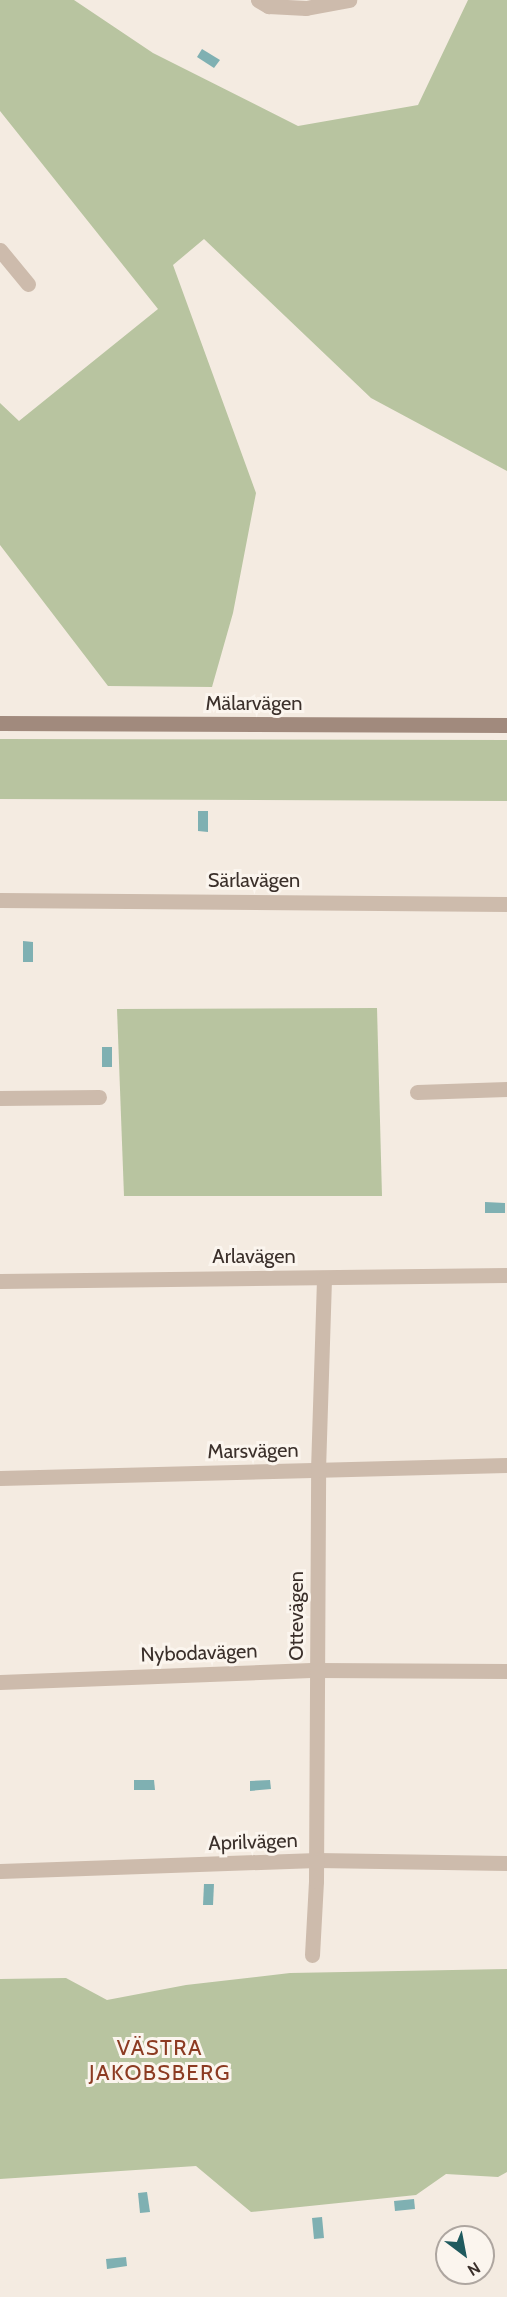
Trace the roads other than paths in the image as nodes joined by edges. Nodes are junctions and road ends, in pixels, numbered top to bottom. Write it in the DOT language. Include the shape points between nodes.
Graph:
graph roads {
  1 [pos="258,0"];
  2 [pos="349,0"];
  3 [pos="0,250"];
  4 [pos="28,284"];
  5 [pos="0,723"];
  6 [pos="507,725"];
  7 [pos="0,900"];
  8 [pos="507,904"];
  9 [pos="507,1089"];
  10 [pos="417,1092"];
  11 [pos="99,1097"];
  12 [pos="0,1098"];
  13 [pos="507,1275"];
  14 [pos="324,1278"];
  15 [pos="0,1281"];
  16 [pos="507,1465"];
  17 [pos="318,1470"];
  18 [pos="0,1478"];
  19 [pos="317,1670"];
  20 [pos="507,1671"];
  21 [pos="0,1682"];
  22 [pos="316,1860"];
  23 [pos="507,1863"];
  24 [pos="0,1871"];
  25 [pos="312,1955"];
  1 -- 2 [label="street" via="268,6 306,8"];
  3 -- 4 [label="street"];
  5 -- 6 [label="street, Mälarvägen"];
  7 -- 8 [label="street, Särlavägen"];
  9 -- 10 [label="street"];
  11 -- 12 [label="street"];
  13 -- 14 [label="street, Arlavägen"];
  14 -- 15 [label="street, Arlavägen"];
  14 -- 17 [label="street, Ottevägen"];
  16 -- 17 [label="street, Marsvägen"];
  17 -- 18 [label="street, Marsvägen"];
  17 -- 19 [label="street, Ottevägen"];
  19 -- 20 [label="street, Nybodavägen"];
  19 -- 21 [label="street, Nybodavägen"];
  19 -- 22 [label="street, Ottevägen"];
  22 -- 23 [label="street, Aprilvägen"];
  22 -- 24 [label="street, Aprilvägen"];
  22 -- 25 [label="street, Ottevägen"];
}
